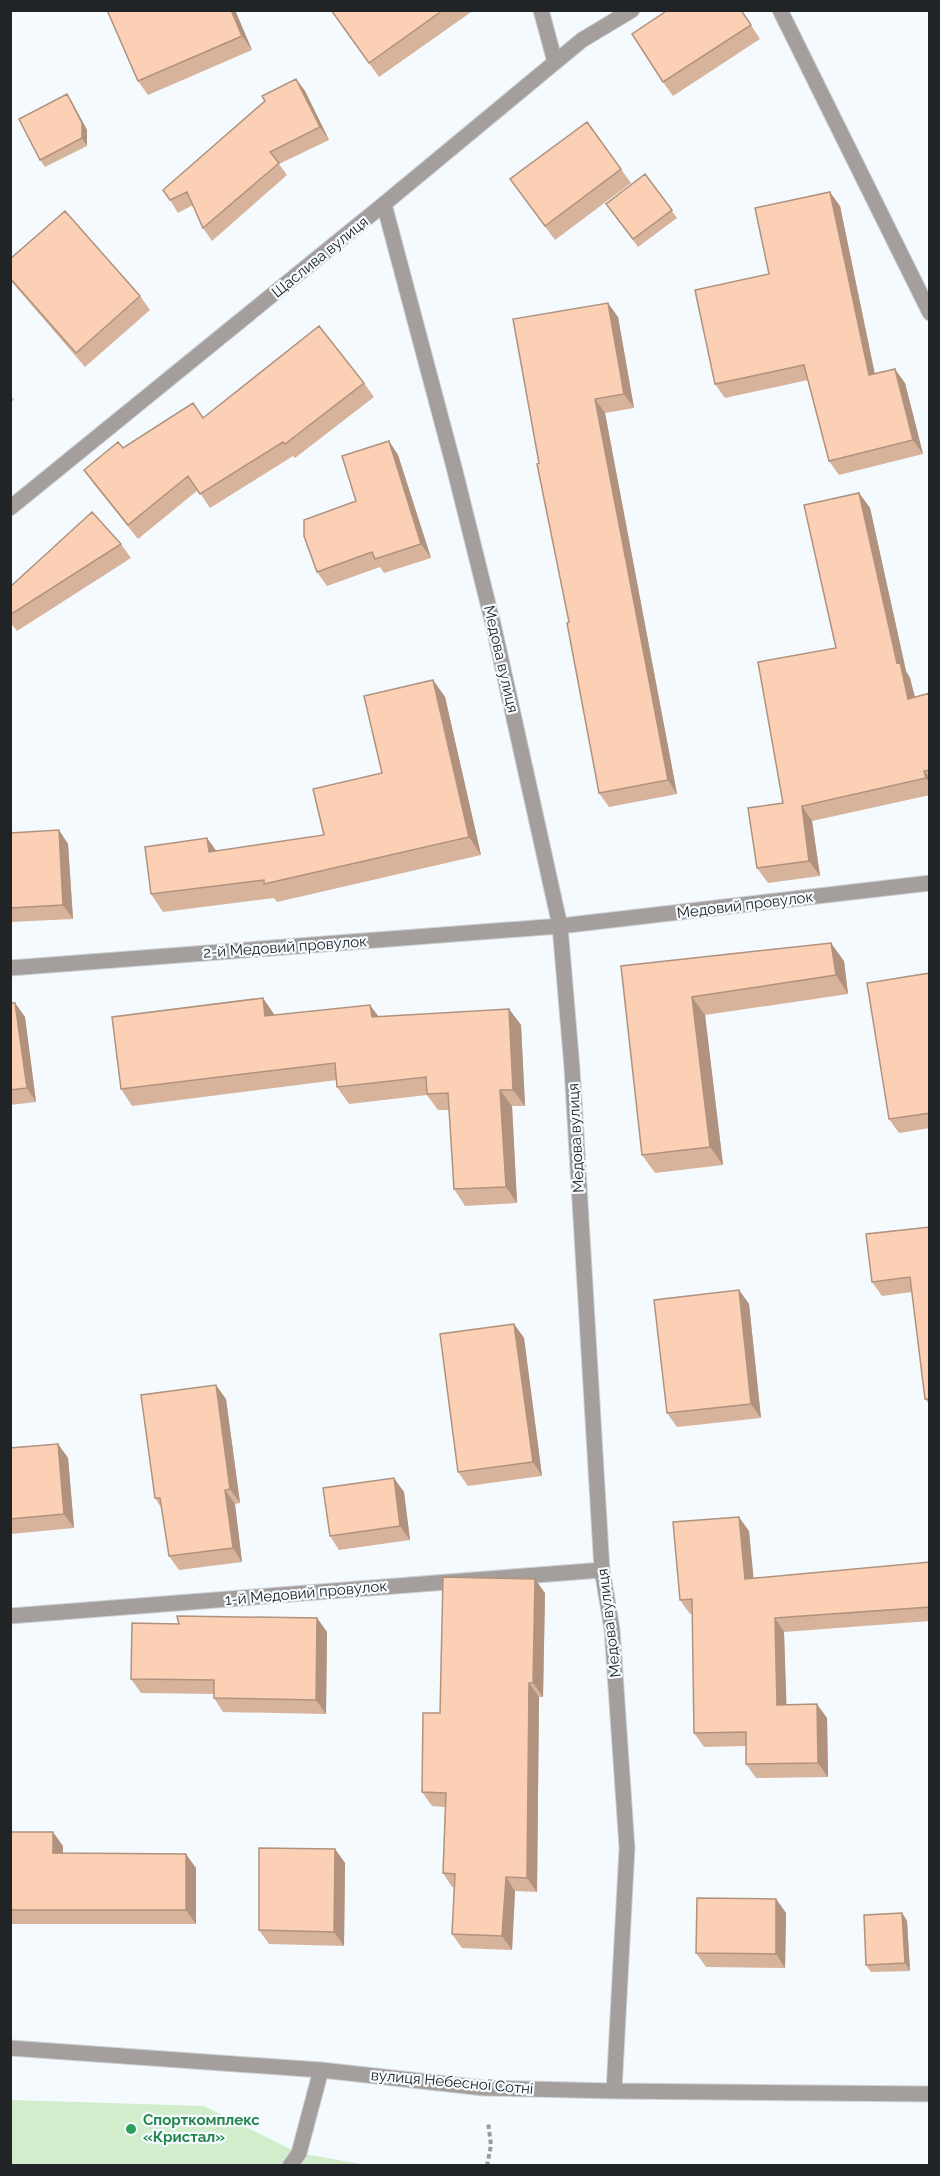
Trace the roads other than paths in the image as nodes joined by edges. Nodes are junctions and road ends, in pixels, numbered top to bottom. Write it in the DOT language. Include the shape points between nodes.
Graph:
graph roads {
  1 [pos="541,10"];
  2 [pos="632,10"];
  3 [pos="780,10"];
  4 [pos="555,62"];
  5 [pos="384,204"];
  6 [pos="930,312"];
  7 [pos="10,508"];
  8 [pos="930,883"];
  9 [pos="560,926"];
  10 [pos="10,968"];
  11 [pos="602,1570"];
  12 [pos="10,1616"];
  13 [pos="10,2048"];
  14 [pos="321,2070"];
  15 [pos="614,2091"];
  16 [pos="930,2094"];
  17 [pos="290,2166"];
  1 -- 4 [label="street"];
  2 -- 4 [label="street, Щаслива вулиця" via="582,40"];
  3 -- 6 [label="street"];
  4 -- 5 [label="street, Щаслива вулиця"];
  5 -- 7 [label="street, Щаслива вулиця"];
  5 -- 9 [label="street, Медова вулиця" via="494,628"];
  8 -- 9 [label="street, Медовий провулок"];
  9 -- 10 [label="street, 2-й Медовий провулок"];
  9 -- 11 [label="street, Медова вулиця"];
  11 -- 12 [label="street, 1-й Медовий провулок"];
  11 -- 15 [label="street, Медова вулиця" via="612,1629 627,1848"];
  13 -- 14 [label="street, вулиця Небесної Сотні"];
  14 -- 15 [label="street, вулиця Небесної Сотні" via="484,2088"];
  14 -- 17 [label="street" via="298,2152"];
  15 -- 16 [label="street, вулиця Небесної Сотні"];
}
